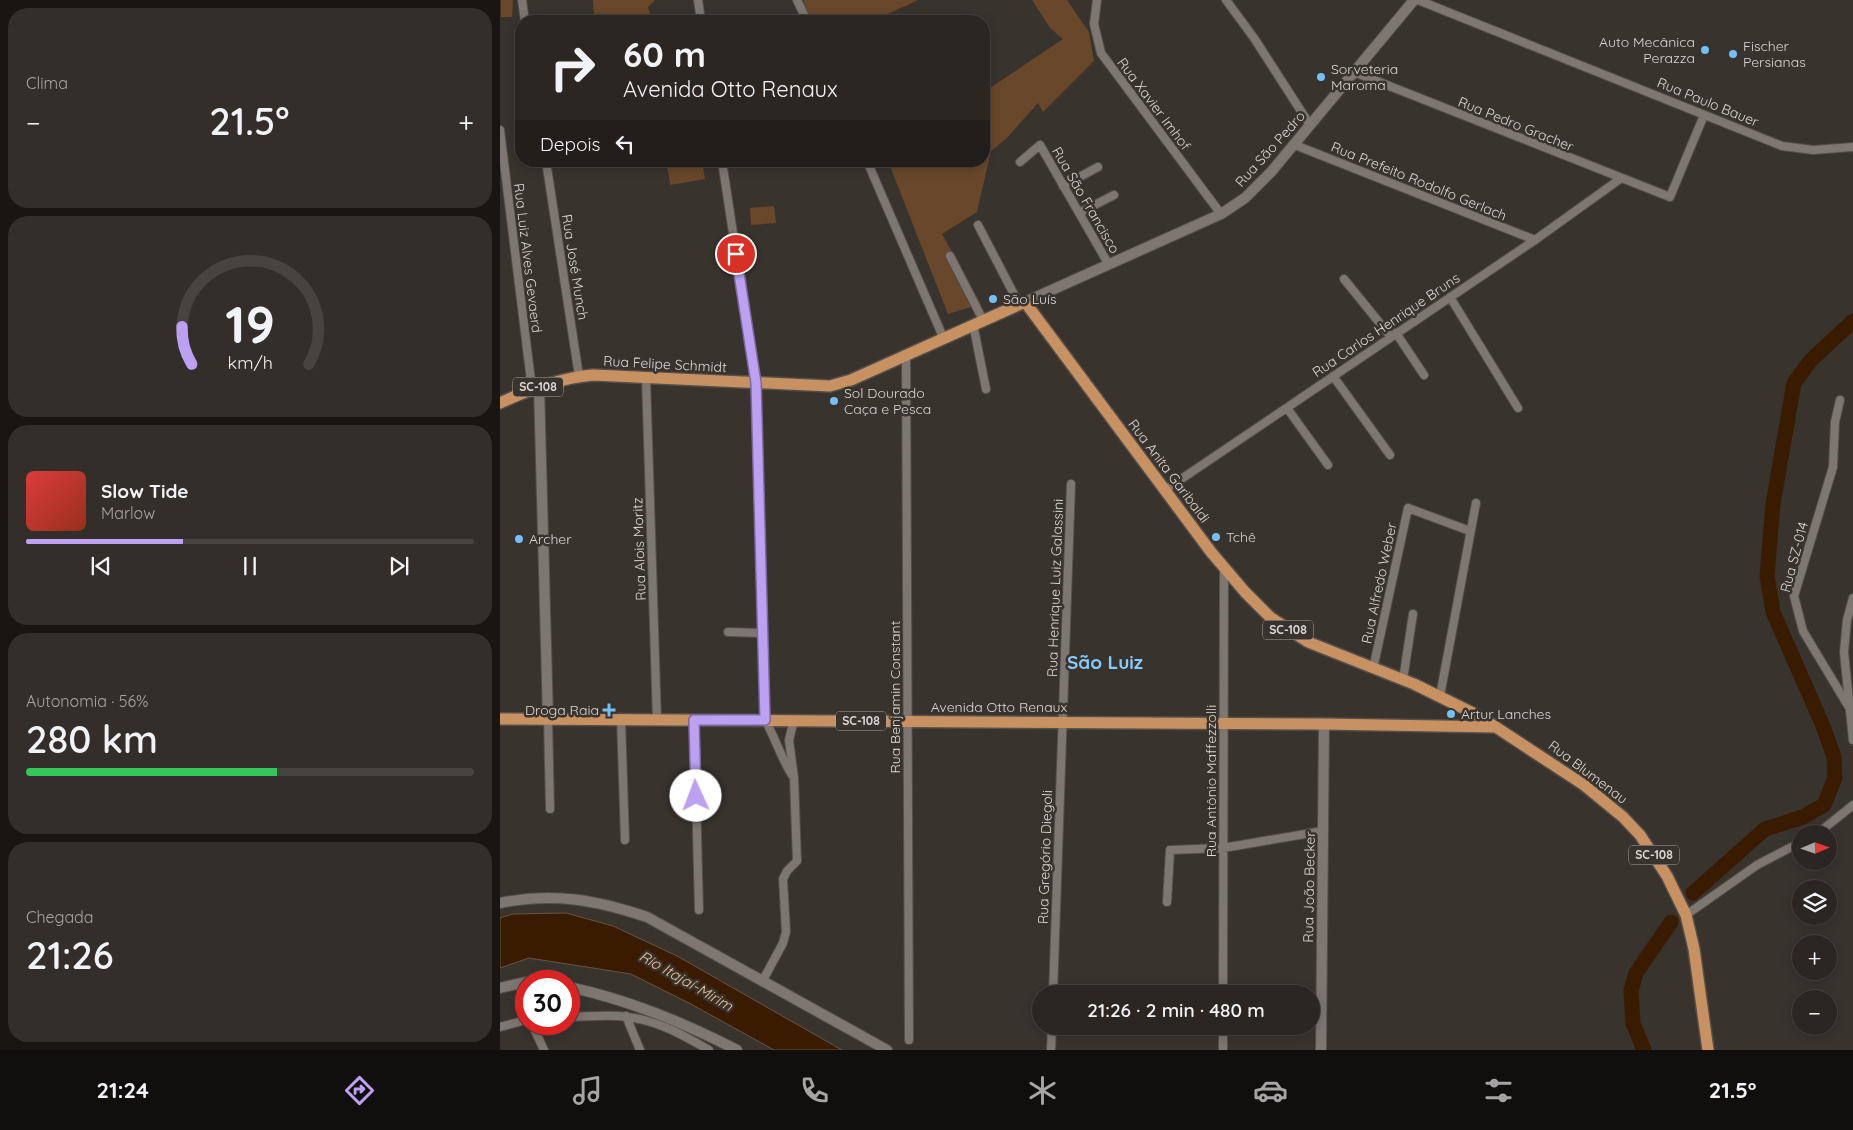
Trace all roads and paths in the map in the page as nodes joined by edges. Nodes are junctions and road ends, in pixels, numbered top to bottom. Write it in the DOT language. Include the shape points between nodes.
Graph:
graph roads {
  1 [pos="522,0"];
  2 [pos="698,0"];
  3 [pos="797,0"];
  4 [pos="1098,0"];
  5 [pos="1226,0"];
  6 [pos="1414,0"];
  7 [pos="1418,0"];
  8 [pos="524,15"];
  9 [pos="700,15"];
  10 [pos="803,15"];
  11 [pos="1354,72"];
  12 [pos="1704,115"];
  13 [pos="1310,125"];
  14 [pos="500,130"];
  15 [pos="1295,145"];
  16 [pos="1853,147"];
  17 [pos="1020,162"];
  18 [pos="547,167"];
  19 [pos="723,167"];
  20 [pos="870,167"];
  21 [pos="1098,167"];
  22 [pos="1620,178"];
  23 [pos="1063,186"];
  24 [pos="1114,195"];
  25 [pos="1079,214"];
  26 [pos="1221,214"];
  27 [pos="978,225"];
  28 [pos="1535,240"];
  29 [pos="950,256"];
  30 [pos="1109,265"];
  31 [pos="1344,279"];
  32 [pos="1450,297"];
  33 [pos="1022,303"];
  34 [pos="978,322"];
  35 [pos="1394,335"];
  36 [pos="943,337"];
  37 [pos="906,354"];
  38 [pos="1424,375"];
  39 [pos="579,376"];
  40 [pos="1333,376"];
  41 [pos="646,378"];
  42 [pos="756,383"];
  43 [pos="536,388"];
  44 [pos="986,389"];
  45 [pos="1840,400"];
  46 [pos="500,403"];
  47 [pos="1287,408"];
  48 [pos="1518,408"];
  49 [pos="1390,455"];
  50 [pos="1328,464"];
  51 [pos="1071,484"];
  52 [pos="1165,490"];
  53 [pos="1476,503"];
  54 [pos="1470,531"];
  55 [pos="1224,568"];
  56 [pos="1853,598"];
  57 [pos="1413,614"];
  58 [pos="728,632"];
  59 [pos="762,633"];
  60 [pos="1373,669"];
  61 [pos="1403,680"];
  62 [pos="1440,696"];
  63 [pos="1459,706"];
  64 [pos="1850,709"];
  65 [pos="500,718"];
  66 [pos="548,719"];
  67 [pos="621,719"];
  68 [pos="657,720"];
  69 [pos="694,720"];
  70 [pos="765,720"];
  71 [pos="794,720"];
  72 [pos="908,721"];
  73 [pos="1062,722"];
  74 [pos="1223,723"];
  75 [pos="1324,724"];
  76 [pos="1458,726"];
  77 [pos="1498,727"];
  78 [pos="1853,740"];
  79 [pos="794,778"];
  80 [pos="1853,805"];
  81 [pos="550,809"];
  82 [pos="1828,825"];
  83 [pos="1323,831"];
  84 [pos="625,840"];
  85 [pos="1792,847"];
  86 [pos="1223,848"];
  87 [pos="1168,902"];
  88 [pos="500,903"];
  89 [pos="698,910"];
  90 [pos="1686,915"];
  91 [pos="762,982"];
  92 [pos="515,985"];
  93 [pos="1053,985"];
  94 [pos="1223,985"];
  95 [pos="500,988"];
  96 [pos="580,990"];
  97 [pos="626,1016"];
  98 [pos="580,1017"];
  99 [pos="515,1023"];
  100 [pos="500,1027"];
  101 [pos="537,1035"];
  102 [pos="1052,1035"];
  103 [pos="1223,1035"];
  104 [pos="909,1040"];
  105 [pos="544,1050"];
  106 [pos="640,1050"];
  107 [pos="709,1050"];
  108 [pos="737,1050"];
  109 [pos="887,1050"];
  110 [pos="1051,1050"];
  111 [pos="1223,1050"];
  112 [pos="1321,1050"];
  113 [pos="1708,1050"];
  1 -- 8 [label="street"];
  2 -- 9 [label="street"];
  3 -- 10 [label="street"];
  4 -- 26 [label="street, Rua Xavier Imhof" via="1094,24 1101,53"];
  5 -- 13 [label="street"];
  6 -- 11 [label="main road, Rua São Pedro"];
  7 -- 12 [label="street, Rua Paulo Bauer"];
  11 -- 13 [label="main road, Rua São Pedro"];
  11 -- 22 [label="street, Rua Pedro Gracher"];
  12 -- 16 [label="street, Rua Paulo Bauer" via="1791,148"];
  12 -- 22 [label="street, Rua Pedro Gracher" via="1670,197"];
  13 -- 15 [label="main road, Rua São Pedro"];
  14 -- 43 [label="street, Rua Luiz Alves Gevaerd"];
  15 -- 26 [label="main road, Rua São Pedro" via="1258,186"];
  15 -- 28 [label="street, Rua Prefeito Rodolfo Gerlach"];
  17 -- 23 [label="street, Rua São Francisco" via="1040,145"];
  18 -- 39 [label="street, Rua José Munch"];
  19 -- 42 [label="street"];
  20 -- 36 [label="street"];
  21 -- 23 [label="street"];
  22 -- 28 [label="street, Rua Carlos Henrique Bruns"];
  23 -- 25 [label="street, Rua São Francisco"];
  24 -- 25 [label="street"];
  25 -- 30 [label="street, Rua São Francisco"];
  26 -- 30 [label="main road, Rua São Pedro"];
  27 -- 33 [label="street"];
  28 -- 32 [label="street, Rua Carlos Henrique Bruns"];
  29 -- 34 [label="street"];
  30 -- 33 [label="main road, Rua São Pedro"];
  31 -- 35 [label="street"];
  32 -- 35 [label="street, Rua Carlos Henrique Bruns"];
  32 -- 48 [label="street"];
  33 -- 34 [label="main road, Rua Felipe Schmidt / SC-108"];
  33 -- 52 [label="main road, Rua Anita Garibaldi / SC-108"];
  34 -- 36 [label="main road, Rua Felipe Schmidt / SC-108"];
  34 -- 44 [label="street"];
  35 -- 38 [label="street"];
  35 -- 40 [label="street, Rua Carlos Henrique Bruns"];
  36 -- 37 [label="main road, Rua Felipe Schmidt / SC-108"];
  37 -- 42 [label="main road, Rua Felipe Schmidt / SC-108" via="851,380 830,386"];
  37 -- 72 [label="street, Rua Benjamin Constant"];
  39 -- 41 [label="main road, Rua Felipe Schmidt / SC-108"];
  39 -- 43 [label="main road, Rua Felipe Schmidt / SC-108"];
  40 -- 47 [label="street, Rua Carlos Henrique Bruns"];
  40 -- 49 [label="street"];
  41 -- 42 [label="main road, Rua Felipe Schmidt / SC-108"];
  41 -- 68 [label="street, Rua Alois Moritz"];
  42 -- 59 [label="street"];
  43 -- 46 [label="main road, Rua Felipe Schmidt / SC-108"];
  43 -- 66 [label="main road"];
  45 -- 64 [label="street, Rua SZ-014" via="1835,422 1833,467 1794,596 1803,631"];
  47 -- 50 [label="street"];
  47 -- 52 [label="street, Rua Carlos Henrique Bruns"];
  51 -- 73 [label="street, Rua Henrique Luiz Galassini"];
  52 -- 55 [label="main road, Rua Anita Garibaldi / SC-108"];
  53 -- 54 [label="street"];
  54 -- 60 [label="street, Rua Alfredo Weber" via="1408,508"];
  54 -- 62 [label="street"];
  55 -- 60 [label="main road, Rua Anita Garibaldi / SC-108" via="1282,626 1308,642"];
  55 -- 74 [label="street, Rua Antônio Maffezzolli"];
  56 -- 64 [label="street" via="1844,642"];
  57 -- 61 [label="street"];
  58 -- 59 [label="street"];
  59 -- 70 [label="street"];
  60 -- 61 [label="main road, Rua Anita Garibaldi / SC-108"];
  61 -- 62 [label="main road, Rua Anita Garibaldi / SC-108"];
  62 -- 63 [label="main road, Rua Anita Garibaldi / SC-108"];
  63 -- 76 [label="main road" via="1464,716"];
  63 -- 77 [label="main road, Rua Anita Garibaldi / SC-108"];
  64 -- 78 [label="street"];
  65 -- 66 [label="main road, Avenida Otto Renaux / SC-108"];
  66 -- 67 [label="main road, Avenida Otto Renaux / SC-108"];
  66 -- 81 [label="street"];
  67 -- 68 [label="main road, Avenida Otto Renaux / SC-108"];
  67 -- 84 [label="street"];
  68 -- 69 [label="main road, Avenida Otto Renaux / SC-108"];
  69 -- 70 [label="main road, Avenida Otto Renaux / SC-108"];
  69 -- 89 [label="street"];
  70 -- 71 [label="main road, Avenida Otto Renaux / SC-108"];
  70 -- 79 [label="street" via="777,740 783,762"];
  71 -- 72 [label="main road, Avenida Otto Renaux / SC-108"];
  71 -- 79 [label="street" via="789,740"];
  72 -- 73 [label="main road, Avenida Otto Renaux / SC-108"];
  72 -- 104 [label="street, Rua Benjamin Constant"];
  73 -- 74 [label="main road, Avenida Otto Renaux / SC-108"];
  73 -- 93 [label="street, Rua Gregório Diegoli"];
  74 -- 75 [label="main road, Avenida Otto Renaux / SC-108"];
  74 -- 86 [label="street, Rua Antônio Maffezzolli"];
  75 -- 76 [label="main road, Avenida Otto Renaux / SC-108"];
  75 -- 83 [label="main road, Rua João Becker"];
  76 -- 77 [label="main road, Avenida Otto Renaux / SC-108"];
  77 -- 90 [label="main road, Rua Blumenau / SC-108" via="1584,785 1623,817 1653,854"];
  79 -- 91 [label="street" via="797,860 783,879 786,932"];
  80 -- 82 [label="street"];
  83 -- 86 [label="street"];
  83 -- 112 [label="main road, Rua João Becker"];
  85 -- 90 [label="street" via="1750,870"];
  86 -- 87 [label="street" via="1170,850"];
  86 -- 94 [label="street, Rua Antônio Maffezzolli"];
  88 -- 91 [label="main road" via="547,897 611,905 647,917"];
  90 -- 113 [label="main road, Rua Blumenau / SC-108" via="1694,948"];
  91 -- 109 [label="main road"];
  92 -- 95 [label="main road"];
  96 -- 108 [label="main road" via="656,1012"];
  97 -- 98 [label="street"];
  97 -- 106 [label="street"];
  97 -- 107 [label="street" via="666,1027"];
  99 -- 100 [label="street"];
  101 -- 105 [label="street"];
  102 -- 110 [label="street"];
  103 -- 111 [label="street"];
}
